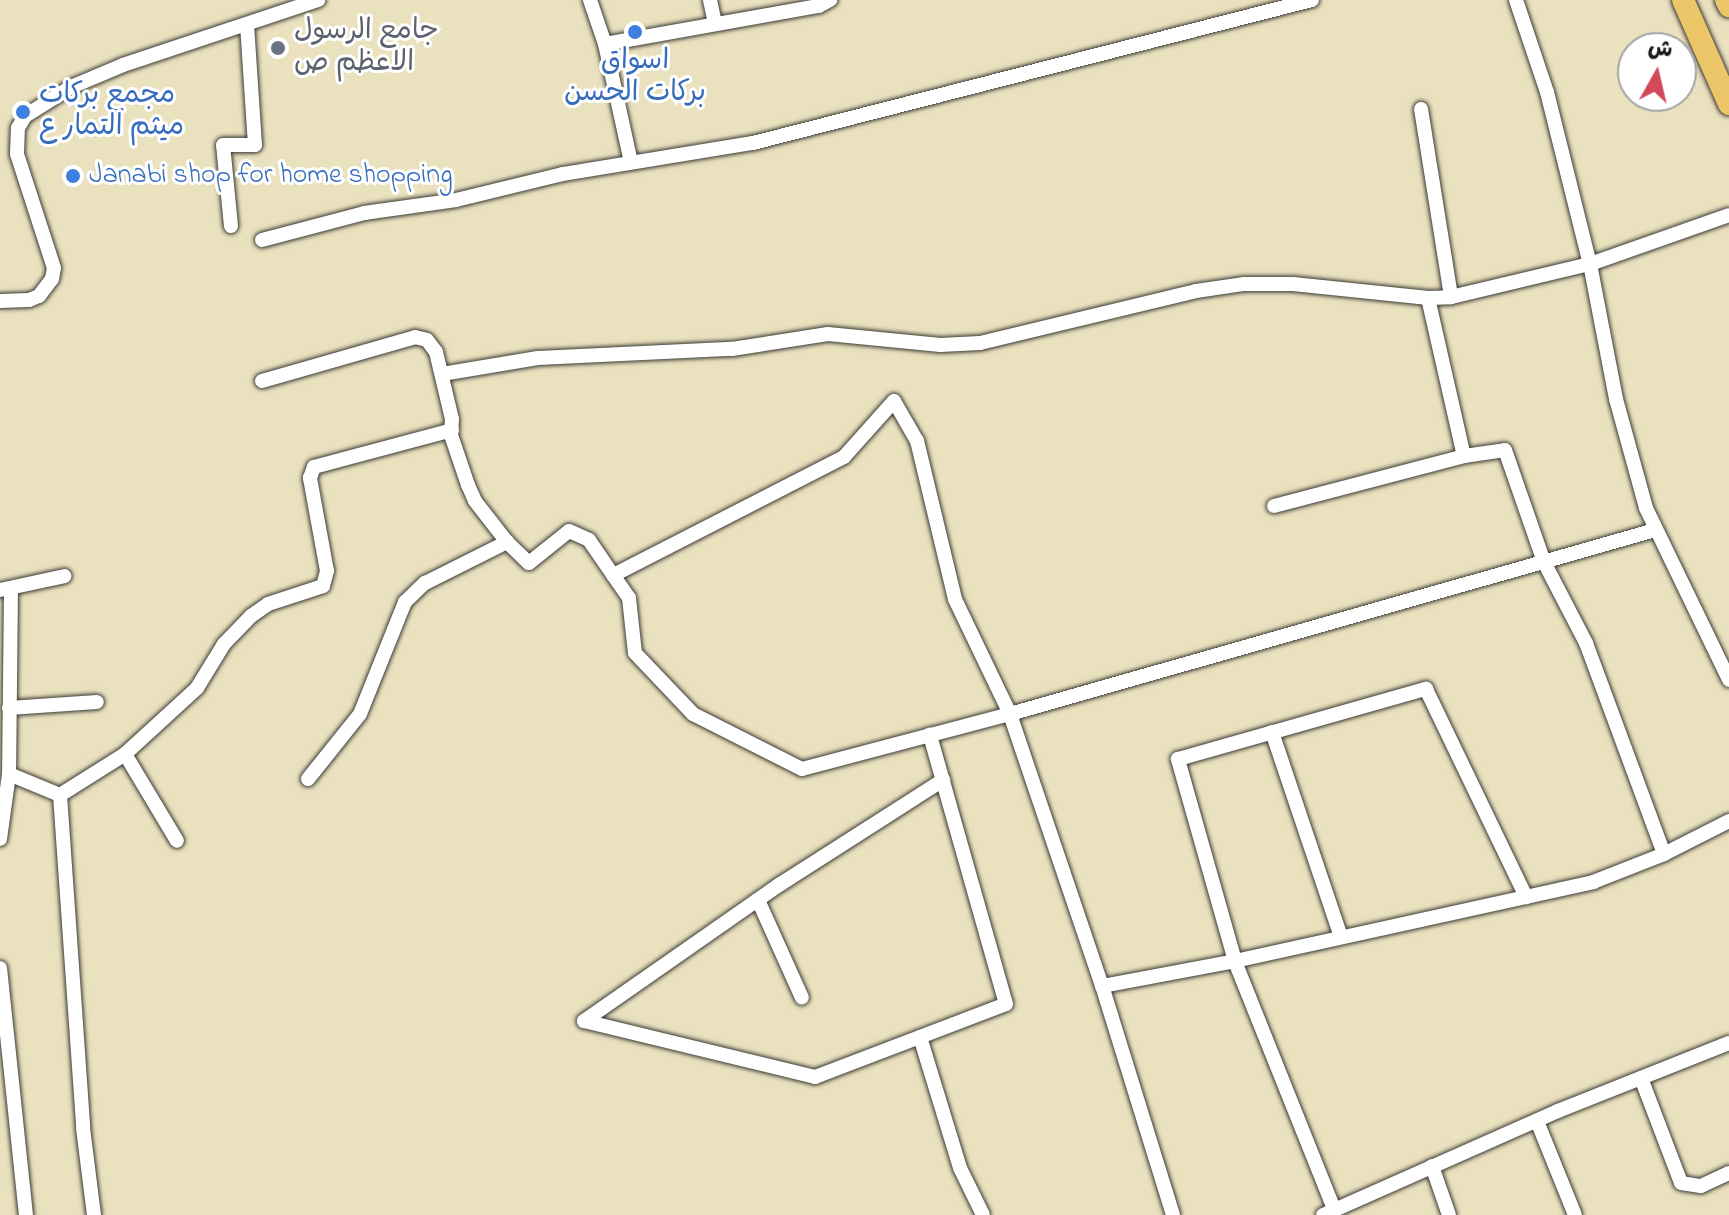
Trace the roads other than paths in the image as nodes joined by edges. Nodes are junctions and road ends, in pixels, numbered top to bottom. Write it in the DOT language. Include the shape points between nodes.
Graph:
graph roads {
  1 [pos="318,0"];
  2 [pos="590,0"];
  3 [pos="710,0"];
  4 [pos="830,0"];
  5 [pos="1312,0"];
  6 [pos="1516,0"];
  7 [pos="1683,0"];
  8 [pos="1726,0"];
  9 [pos="286,6"];
  10 [pos="1729,6"];
  11 [pos="715,23"];
  12 [pos="247,25"];
  13 [pos="605,44"];
  14 [pos="1729,104"];
  15 [pos="1421,109"];
  16 [pos="631,162"];
  17 [pos="1729,215"];
  18 [pos="231,226"];
  19 [pos="262,240"];
  20 [pos="1590,264"];
  21 [pos="1451,297"];
  22 [pos="1428,298"];
  23 [pos="0,301"];
  24 [pos="442,374"];
  25 [pos="262,381"];
  26 [pos="452,430"];
  27 [pos="1464,456"];
  28 [pos="1274,506"];
  29 [pos="1655,530"];
  30 [pos="507,542"];
  31 [pos="1544,562"];
  32 [pos="613,575"];
  33 [pos="65,576"];
  34 [pos="6,589"];
  35 [pos="1729,680"];
  36 [pos="97,702"];
  37 [pos="9,708"];
  38 [pos="1010,714"];
  39 [pos="1272,732"];
  40 [pos="930,735"];
  41 [pos="125,754"];
  42 [pos="9,774"];
  43 [pos="308,779"];
  44 [pos="943,780"];
  45 [pos="60,795"];
  46 [pos="1729,821"];
  47 [pos="0,839"];
  48 [pos="177,841"];
  49 [pos="1664,854"];
  50 [pos="1526,897"];
  51 [pos="758,900"];
  52 [pos="1341,937"];
  53 [pos="1235,961"];
  54 [pos="0,968"];
  55 [pos="1102,986"];
  56 [pos="802,998"];
  57 [pos="920,1037"];
  58 [pos="1728,1046"];
  59 [pos="1641,1078"];
  60 [pos="1537,1121"];
  61 [pos="1432,1166"];
  62 [pos="1729,1173"];
  63 [pos="1328,1212"];
  64 [pos="26,1215"];
  65 [pos="94,1215"];
  66 [pos="983,1215"];
  67 [pos="1173,1215"];
  68 [pos="1449,1215"];
  69 [pos="1575,1215"];
  1 -- 9 [label="street"];
  2 -- 13 [label="street"];
  3 -- 11 [label="street"];
  4 -- 11 [label="street"];
  5 -- 16 [label="street" via="767,139"];
  6 -- 20 [label="street" via="1547,92"];
  7 -- 14 [label="main road"];
  8 -- 10 [label="main road"];
  9 -- 12 [label="street"];
  11 -- 13 [label="street"];
  12 -- 18 [label="street" via="255,145 223,145"];
  12 -- 23 [label="street" via="123,65 71,87 25,116 15,141 17,154 51,258 52,279 39,296"];
  13 -- 16 [label="street"];
  15 -- 21 [label="street"];
  16 -- 19 [label="street" via="456,200 364,213"];
  17 -- 20 [label="street"];
  20 -- 21 [label="street"];
  20 -- 29 [label="street" via="1616,399"];
  21 -- 22 [label="street"];
  22 -- 24 [label="street" via="1244,284 980,343 940,345 828,334 732,349 538,358"];
  22 -- 27 [label="street"];
  24 -- 25 [label="street" via="432,346 415,337"];
  24 -- 26 [label="street"];
  26 -- 30 [label="street" via="475,501"];
  26 -- 41 [label="street" via="314,467 310,478 327,571 323,586 268,604 251,616 224,644 197,688"];
  27 -- 28 [label="street"];
  27 -- 31 [label="street" via="1505,450"];
  29 -- 31 [label="street"];
  29 -- 35 [label="street"];
  30 -- 32 [label="street" via="529,563 569,531 589,540"];
  30 -- 43 [label="street" via="425,583 405,602 360,714"];
  31 -- 38 [label="street"];
  31 -- 49 [label="street" via="1586,643"];
  32 -- 38 [label="street" via="844,457 894,401 917,441 955,599"];
  32 -- 40 [label="street" via="629,598 635,653 693,714 789,763 802,769"];
  33 -- 34 [label="street"];
  34 -- 37 [label="street"];
  36 -- 37 [label="street"];
  37 -- 42 [label="street"];
  38 -- 40 [label="street"];
  38 -- 55 [label="street"];
  39 -- 50 [label="street" via="1426,689"];
  39 -- 52 [label="street"];
  39 -- 53 [label="street" via="1178,759"];
  40 -- 44 [label="street"];
  41 -- 45 [label="street"];
  41 -- 48 [label="street"];
  42 -- 45 [label="street"];
  42 -- 47 [label="street"];
  44 -- 51 [label="street"];
  44 -- 57 [label="street" via="1006,1004"];
  45 -- 65 [label="street"];
  46 -- 49 [label="street"];
  49 -- 50 [label="street" via="1593,882"];
  50 -- 52 [label="street"];
  51 -- 56 [label="street"];
  51 -- 57 [label="street" via="584,1021 815,1077"];
  52 -- 53 [label="street"];
  53 -- 55 [label="street"];
  53 -- 63 [label="street"];
  54 -- 64 [label="street"];
  55 -- 67 [label="street"];
  57 -- 66 [label="street" via="960,1168"];
  58 -- 59 [label="street"];
  59 -- 60 [label="street"];
  59 -- 62 [label="street" via="1681,1183 1701,1186"];
  60 -- 61 [label="street"];
  60 -- 69 [label="street"];
  61 -- 63 [label="street"];
  61 -- 68 [label="street"];
}
